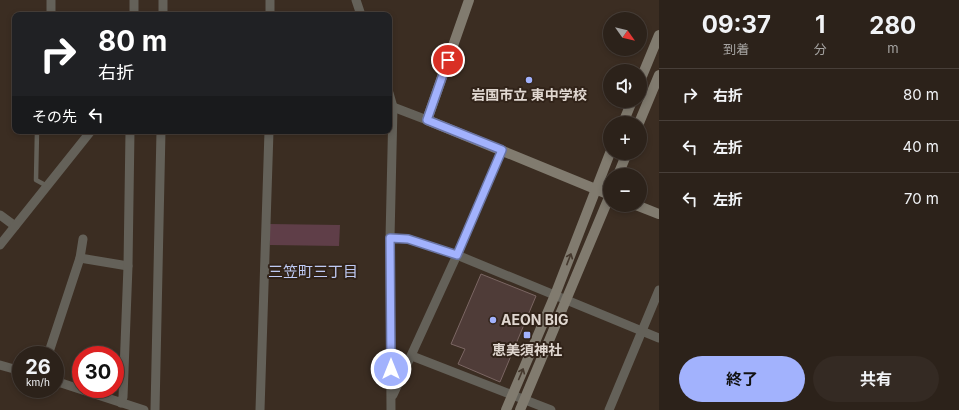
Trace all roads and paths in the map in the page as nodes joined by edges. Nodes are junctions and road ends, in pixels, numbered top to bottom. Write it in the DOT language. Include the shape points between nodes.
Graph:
graph roads {
  1 [pos="51,0"];
  2 [pos="134,0"];
  3 [pos="163,0"];
  4 [pos="270,0"];
  5 [pos="356,0"];
  6 [pos="469,0"];
  7 [pos="51,12"];
  8 [pos="134,12"];
  9 [pos="163,12"];
  10 [pos="270,12"];
  11 [pos="360,12"];
  12 [pos="659,35"];
  13 [pos="647,64"];
  14 [pos="659,74"];
  15 [pos="392,104"];
  16 [pos="393,107"];
  17 [pos="642,116"];
  18 [pos="427,120"];
  19 [pos="37,134"];
  20 [pos="89,134"];
  21 [pos="130,134"];
  22 [pos="161,134"];
  23 [pos="269,134"];
  24 [pos="502,150"];
  25 [pos="607,160"];
  26 [pos="47,186"];
  27 [pos="595,189"];
  28 [pos="603,192"];
  29 [pos="647,209"];
  30 [pos="603,212"];
  31 [pos="659,214"];
  32 [pos="0,215"];
  33 [pos="15,226"];
  34 [pos="390,238"];
  35 [pos="83,239"];
  36 [pos="0,244"];
  37 [pos="457,255"];
  38 [pos="80,258"];
  39 [pos="128,266"];
  40 [pos="659,290"];
  41 [pos="555,295"];
  42 [pos="566,300"];
  43 [pos="642,331"];
  44 [pos="659,338"];
  45 [pos="51,346"];
  46 [pos="412,356"];
  47 [pos="0,365"];
  48 [pos="12,368"];
  49 [pos="64,384"];
  50 [pos="512,395"];
  51 [pos="391,398"];
  52 [pos="525,399"];
  53 [pos="121,403"];
  54 [pos="144,410"];
  55 [pos="155,410"];
  56 [pos="260,410"];
  57 [pos="391,410"];
  58 [pos="506,410"];
  59 [pos="520,410"];
  60 [pos="551,410"];
  61 [pos="610,410"];
  1 -- 7 [label="street"];
  2 -- 8 [label="street"];
  3 -- 9 [label="street"];
  4 -- 10 [label="street"];
  5 -- 11 [label="street"];
  6 -- 18 [label="street"];
  12 -- 13 [label="street"];
  14 -- 17 [label="street"];
  15 -- 16 [label="street"];
  16 -- 18 [label="street"];
  16 -- 34 [label="street"];
  18 -- 24 [label="street"];
  19 -- 26 [label="lane" via="36,180"];
  20 -- 26 [label="street"];
  21 -- 39 [label="street"];
  22 -- 55 [label="street"];
  23 -- 56 [label="street"];
  24 -- 27 [label="street"];
  24 -- 37 [label="street"];
  25 -- 27 [label="street"];
  26 -- 33 [label="street"];
  27 -- 28 [label="street"];
  41 -- 27 [label="street, one-way"];
  29 -- 31 [label="street"];
  30 -- 42 [label="street"];
  32 -- 33 [label="street"];
  33 -- 36 [label="street"];
  34 -- 37 [label="street" via="408,239"];
  34 -- 51 [label="street"];
  35 -- 38 [label="street"];
  37 -- 41 [label="street"];
  37 -- 46 [label="street"];
  38 -- 39 [label="street"];
  38 -- 45 [label="street"];
  39 -- 53 [label="street"];
  40 -- 43 [label="street"];
  41 -- 42 [label="street"];
  50 -- 41 [label="street, one-way"];
  42 -- 43 [label="street"];
  42 -- 52 [label="street"];
  43 -- 44 [label="street"];
  43 -- 61 [label="street"];
  46 -- 50 [label="street"];
  46 -- 51 [label="street"];
  47 -- 48 [label="street"];
  49 -- 53 [label="street"];
  50 -- 52 [label="street"];
  50 -- 58 [label="street"];
  51 -- 57 [label="street"];
  52 -- 59 [label="street"];
  52 -- 60 [label="street"];
  53 -- 54 [label="street"];
}
